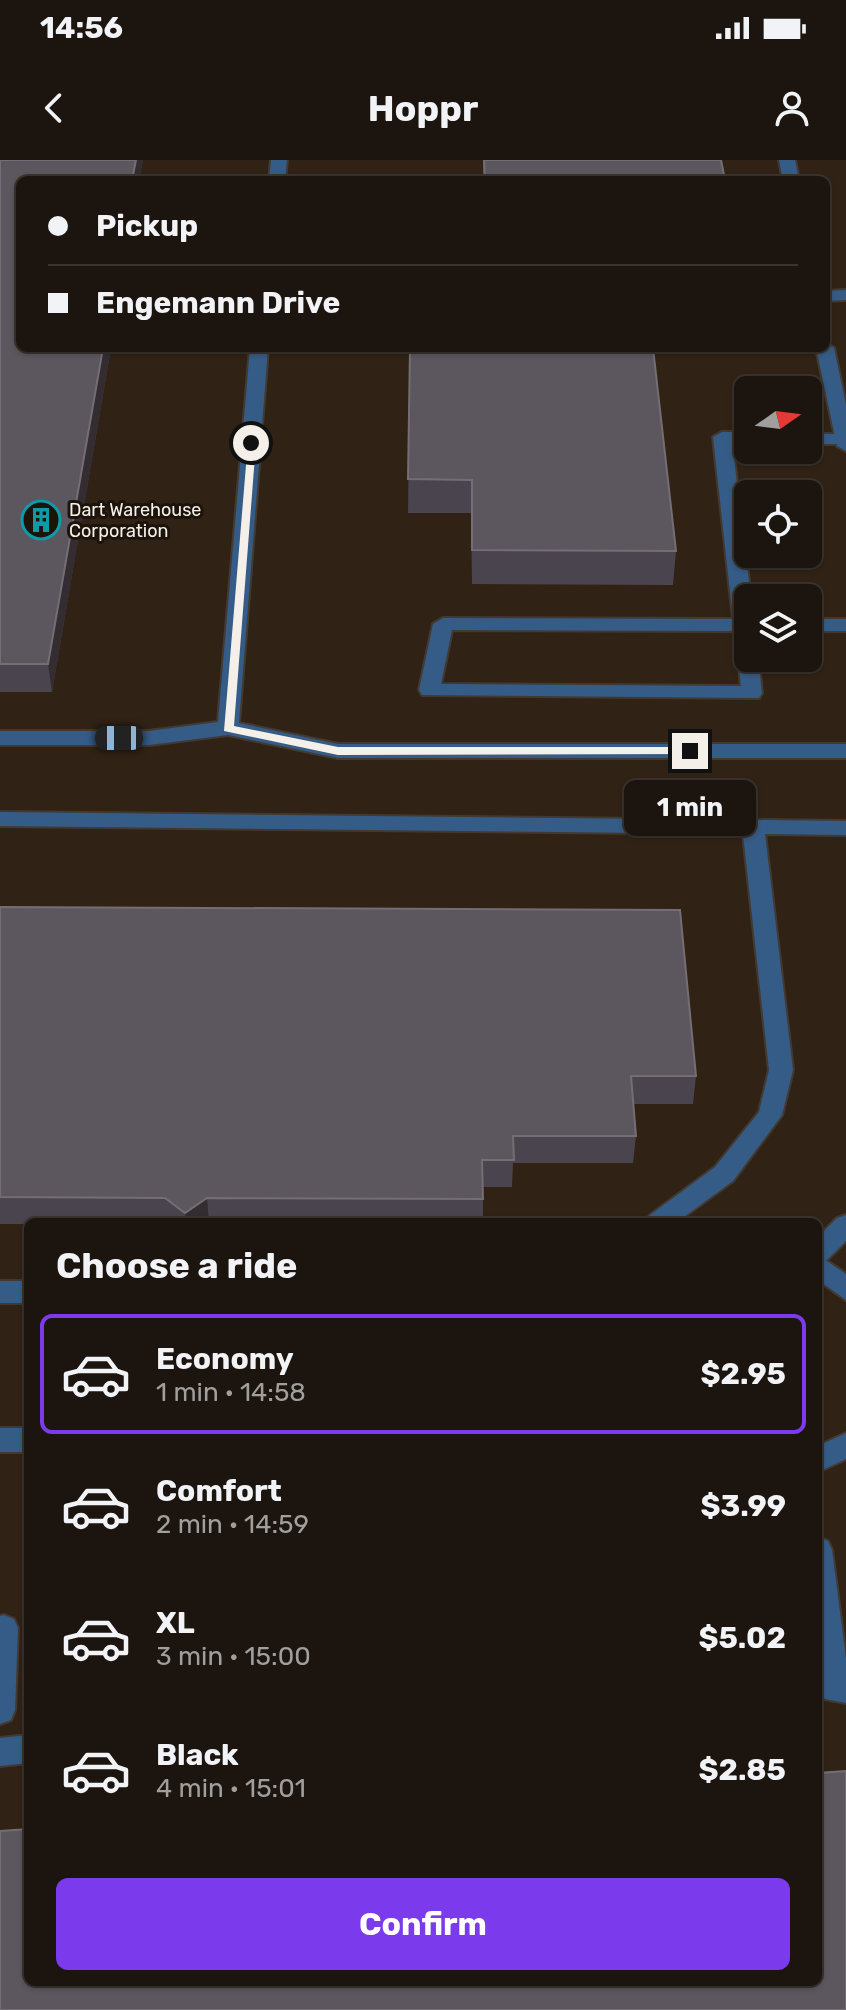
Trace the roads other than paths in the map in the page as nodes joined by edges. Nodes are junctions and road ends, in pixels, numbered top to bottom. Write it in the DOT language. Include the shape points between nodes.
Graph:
graph roads {
  1 [pos="259,352"];
  2 [pos="826,352"];
  3 [pos="841,397"];
  4 [pos="734,437"];
  5 [pos="822,440"];
  6 [pos="845,442"];
  7 [pos="741,584"];
  8 [pos="746,625"];
  9 [pos="822,625"];
  10 [pos="846,625"];
  11 [pos="228,728"];
  12 [pos="0,738"];
  13 [pos="846,751"];
  14 [pos="0,819"];
  15 [pos="753,827"];
  16 [pos="846,828"];
  17 [pos="664,1218"];
  18 [pos="846,1225"];
  19 [pos="822,1249"];
  20 [pos="822,1268"];
  21 [pos="846,1289"];
  22 [pos="0,1292"];
  23 [pos="24,1292"];
  24 [pos="0,1440"];
  25 [pos="24,1440"];
  26 [pos="846,1445"];
  27 [pos="822,1458"];
  28 [pos="822,1583"];
  29 [pos="11,1627"];
  30 [pos="846,1689"];
  31 [pos="0,1710"];
  32 [pos="24,1749"];
  33 [pos="0,1752"];
  1 -- 11 [label="street"];
  2 -- 3 [label="street"];
  3 -- 6 [label="street"];
  4 -- 7 [label="street" via="722,437"];
  5 -- 6 [label="street"];
  8 -- 8 [label="street" via="752,693 429,690 443,624"];
  9 -- 10 [label="street"];
  11 -- 12 [label="street" via="149,738"];
  11 -- 13 [label="street" via="338,751"];
  14 -- 15 [label="street"];
  15 -- 16 [label="street"];
  15 -- 17 [label="street" via="781,1070 770,1115 724,1174"];
  18 -- 19 [label="street"];
  20 -- 21 [label="street"];
  22 -- 23 [label="street"];
  24 -- 25 [label="street"];
  26 -- 27 [label="street"];
  28 -- 30 [label="street" via="835,1689"];
  29 -- 31 [label="street"];
  32 -- 33 [label="street"];
}
